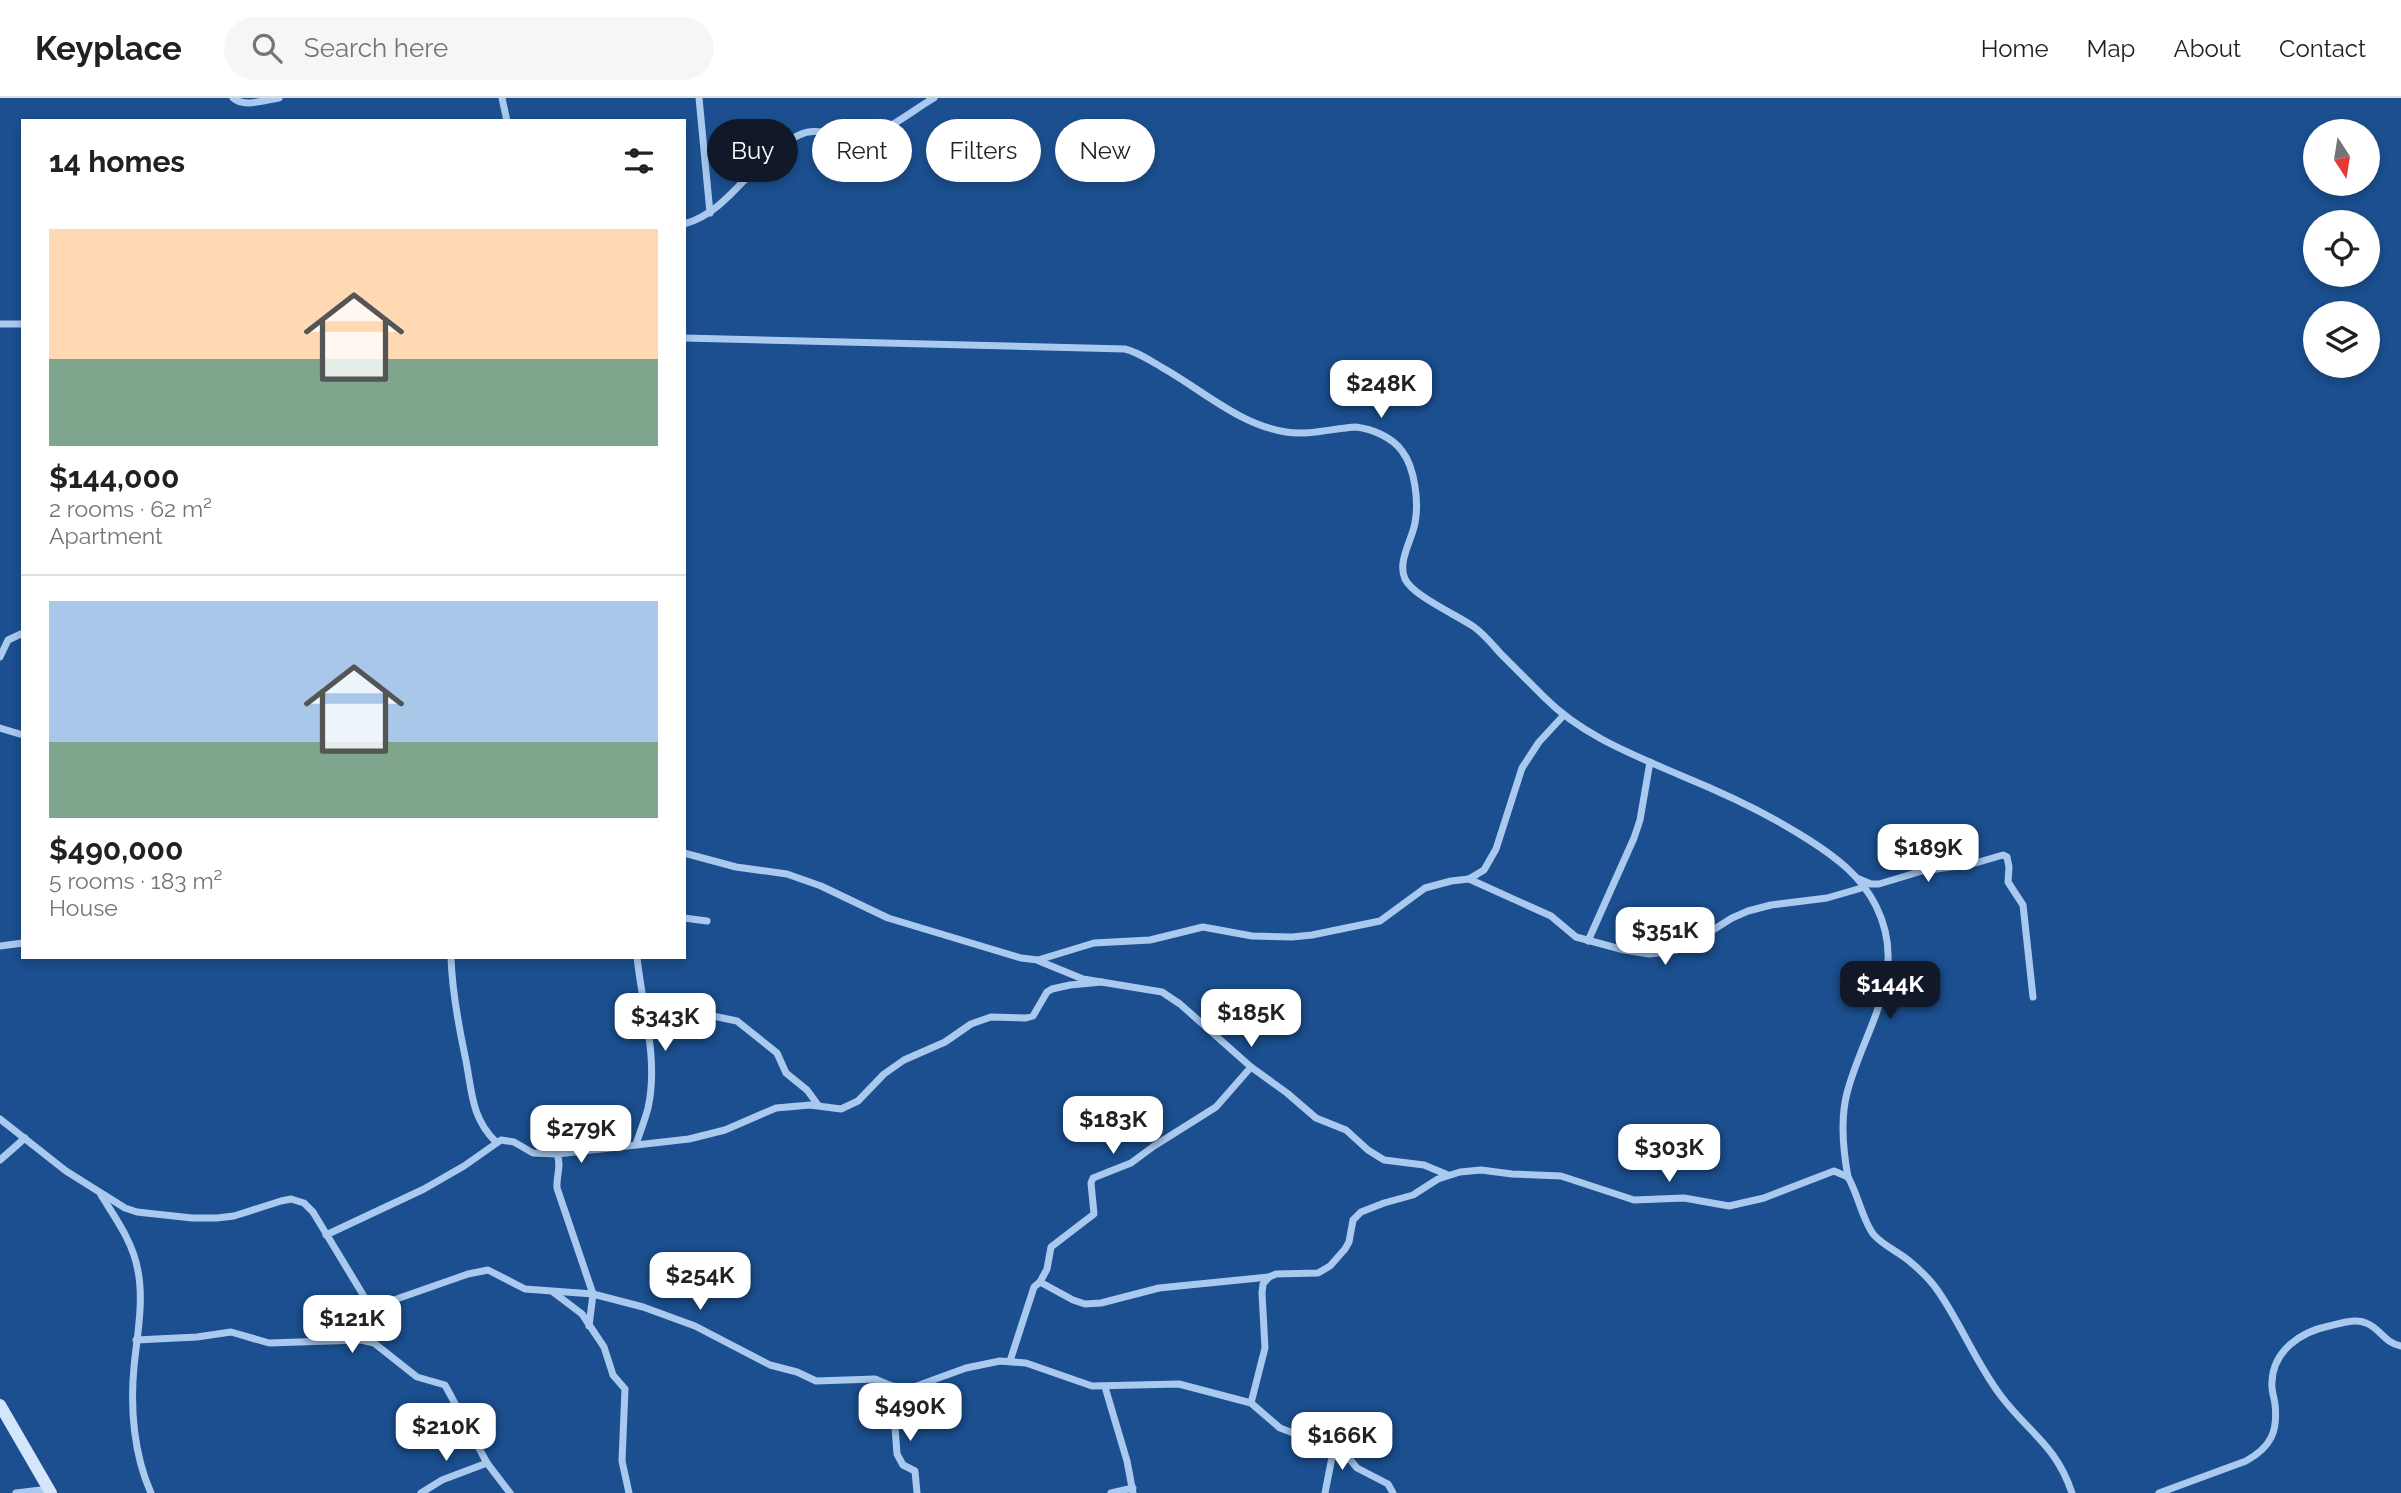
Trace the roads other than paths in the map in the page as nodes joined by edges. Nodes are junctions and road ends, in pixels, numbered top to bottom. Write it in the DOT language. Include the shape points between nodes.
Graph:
graph roads {
  1 [pos="233,98"];
  2 [pos="279,98"];
  3 [pos="502,98"];
  4 [pos="699,98"];
  5 [pos="934,98"];
  6 [pos="507,119"];
  7 [pos="710,213"];
  8 [pos="686,223"];
  9 [pos="0,324"];
  10 [pos="21,324"];
  11 [pos="686,338"];
  12 [pos="21,634"];
  13 [pos="0,657"];
  14 [pos="1563,716"];
  15 [pos="0,728"];
  16 [pos="21,734"];
  17 [pos="1650,762"];
  18 [pos="686,854"];
  19 [pos="1469,878"];
  20 [pos="1858,878"];
  21 [pos="1865,887"];
  22 [pos="686,918"];
  23 [pos="707,921"];
  24 [pos="1588,941"];
  25 [pos="21,943"];
  26 [pos="0,946"];
  27 [pos="451,959"];
  28 [pos="637,959"];
  29 [pos="1038,960"];
  30 [pos="1102,982"];
  31 [pos="2033,997"];
  32 [pos="643,1009"];
  33 [pos="1251,1067"];
  34 [pos="818,1105"];
  35 [pos="0,1119"];
  36 [pos="25,1138"];
  37 [pos="496,1142"];
  38 [pos="636,1144"];
  39 [pos="557,1154"];
  40 [pos="0,1160"];
  41 [pos="1448,1175"];
  42 [pos="1848,1177"];
  43 [pos="99,1191"];
  44 [pos="326,1235"];
  45 [pos="1269,1277"];
  46 [pos="1040,1282"];
  47 [pos="551,1291"];
  48 [pos="593,1294"];
  49 [pos="589,1326"];
  50 [pos="136,1340"];
  51 [pos="2401,1346"];
  52 [pos="1010,1361"];
  53 [pos="892,1386"];
  54 [pos="1105,1387"];
  55 [pos="1251,1403"];
  56 [pos="0,1405"];
  57 [pos="1334,1447"];
  58 [pos="487,1463"];
  59 [pos="1133,1490"];
  60 [pos="50,1491"];
  61 [pos="16,1493"];
  62 [pos="151,1493"];
  63 [pos="421,1493"];
  64 [pos="510,1493"];
  65 [pos="629,1493"];
  66 [pos="917,1493"];
  67 [pos="1111,1493"];
  68 [pos="1325,1493"];
  69 [pos="1392,1493"];
  70 [pos="2073,1493"];
  71 [pos="2159,1493"];
  1 -- 2 [label="street" via="247,103"];
  3 -- 6 [label="street"];
  4 -- 7 [label="street"];
  5 -- 7 [label="street" via="859,138 821,131 799,135 765,159"];
  7 -- 8 [label="street"];
  9 -- 10 [label="street"];
  11 -- 14 [label="street" via="1125,349 1236,414 1264,425 1294,433 1356,427 1376,433 1401,450 1414,486 1415,522 1404,559 1406,581 1476,628"];
  12 -- 13 [label="street" via="8,640"];
  14 -- 17 [label="street"];
  14 -- 19 [label="street" via="1522,768 1488,865"];
  15 -- 16 [label="street"];
  17 -- 20 [label="street" via="1782,822"];
  17 -- 24 [label="street" via="1634,838"];
  18 -- 29 [label="street" via="787,874 888,918 988,950"];
  19 -- 24 [label="street" via="1551,916 1568,932"];
  19 -- 29 [label="street" via="1425,888 1380,921 1367,925 1269,937 1203,927 1150,940 1094,943"];
  20 -- 21 [label="street"];
  20 -- 31 [label="street" via="1880,884 2003,855 2009,867 2008,882 2024,913"];
  21 -- 24 [label="street" via="1844,895 1748,911 1684,948 1668,952 1649,954"];
  21 -- 42 [label="street" via="1886,931 1889,960 1882,1002 1845,1105"];
  22 -- 23 [label="street"];
  25 -- 26 [label="street"];
  27 -- 37 [label="street" via="456,1021 470,1096 488,1135"];
  28 -- 32 [label="street"];
  29 -- 30 [label="street"];
  30 -- 33 [label="street" via="1150,989 1172,998"];
  30 -- 34 [label="street" via="1052,989 1026,1018 1001,1016 971,1024 895,1066 846,1108"];
  32 -- 34 [label="street" via="687,1010 737,1021 776,1053 786,1073"];
  32 -- 38 [label="street" via="652,1079"];
  33 -- 41 [label="street" via="1316,1118 1346,1130 1376,1156 1424,1165"];
  33 -- 46 [label="street" via="1216,1107 1131,1163 1094,1178 1094,1213 1051,1247"];
  34 -- 38 [label="street" via="776,1108 724,1130"];
  35 -- 36 [label="street"];
  36 -- 40 [label="street"];
  36 -- 43 [label="street"];
  37 -- 39 [label="street" via="507,1140 533,1153"];
  37 -- 44 [label="street" via="433,1184"];
  38 -- 39 [label="street"];
  39 -- 48 [label="street" via="557,1188"];
  41 -- 42 [label="street" via="1481,1170 1561,1176 1634,1200 1684,1198 1729,1206 1764,1198 1827,1172"];
  41 -- 45 [label="street" via="1413,1195 1357,1215 1345,1249 1323,1271"];
  42 -- 70 [label="street" via="1871,1231 1908,1259 1939,1293 1987,1377 2056,1456"];
  43 -- 44 [label="street" via="137,1212 192,1218 234,1216 291,1199 313,1212"];
  43 -- 50 [label="street" via="135,1256 140,1290"];
  44 -- 47 [label="street" via="371,1303 388,1302 479,1271 525,1289"];
  45 -- 46 [label="street" via="1159,1288 1085,1304"];
  45 -- 55 [label="street" via="1262,1293 1265,1348"];
  46 -- 52 [label="street" via="1034,1287"];
  47 -- 48 [label="street"];
  47 -- 49 [label="street" via="577,1309"];
  48 -- 49 [label="street"];
  48 -- 53 [label="street" via="695,1326 770,1366 816,1381 875,1378"];
  49 -- 65 [label="street" via="604,1347 613,1376 626,1392 622,1461"];
  50 -- 58 [label="street" via="231,1332 269,1343 368,1341 417,1377 445,1385"];
  50 -- 62 [label="street" via="135,1439"];
  51 -- 71 [label="street" via="2365,1322 2351,1321 2296,1340 2285,1348 2275,1367 2276,1426 2267,1445 2246,1461"];
  52 -- 53 [label="street" via="982,1363 921,1386"];
  52 -- 54 [label="street"];
  53 -- 66 [label="street" via="897,1454 903,1465 915,1471"];
  54 -- 55 [label="street" via="1180,1384"];
  54 -- 59 [label="street"];
  55 -- 57 [label="street" via="1280,1428"];
  56 -- 60 [label="street"];
  57 -- 68 [label="street"];
  57 -- 69 [label="street" via="1357,1468 1383,1480"];
  58 -- 63 [label="street"];
  58 -- 64 [label="street"];
  59 -- 67 [label="street"];
  60 -- 61 [label="street"];
}
